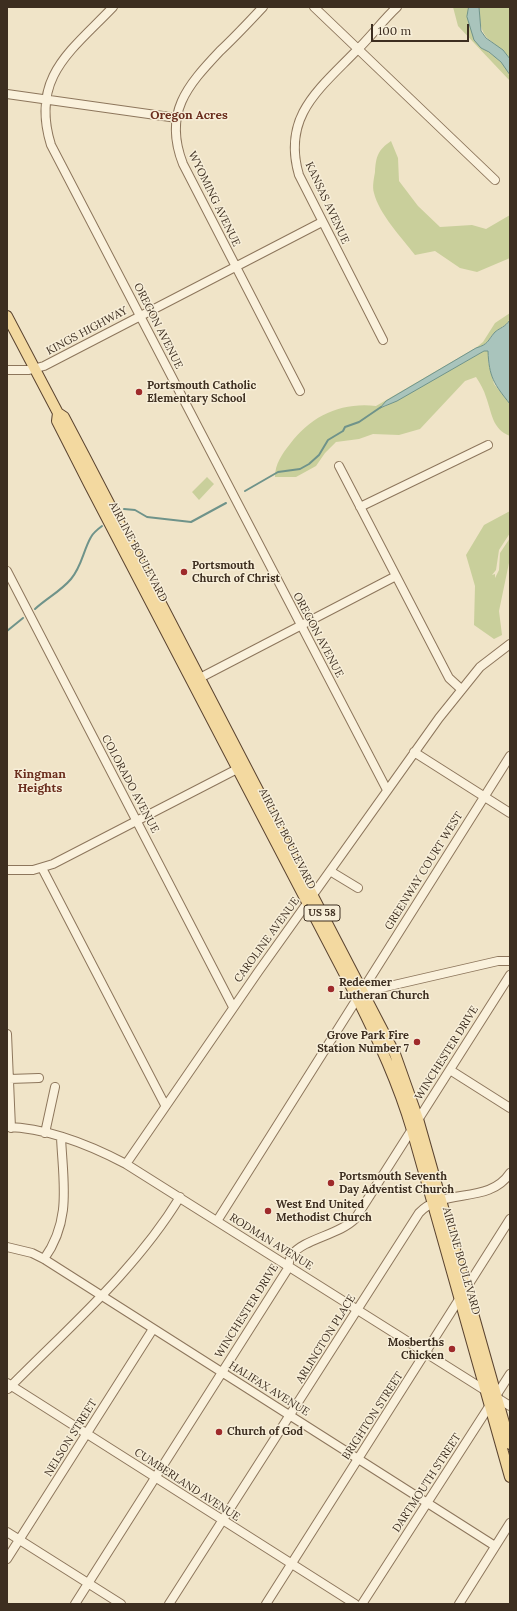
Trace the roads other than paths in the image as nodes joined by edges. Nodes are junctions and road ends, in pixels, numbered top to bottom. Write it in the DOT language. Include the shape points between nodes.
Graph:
graph roads {
  1 [pos="114,7"];
  2 [pos="263,7"];
  3 [pos="314,7"];
  4 [pos="397,7"];
  5 [pos="358,49"];
  6 [pos="7,94"];
  7 [pos="45,99"];
  8 [pos="177,118"];
  9 [pos="495,180"];
  10 [pos="322,222"];
  11 [pos="235,266"];
  12 [pos="140,315"];
  13 [pos="7,316"];
  14 [pos="383,340"];
  15 [pos="35,369"];
  16 [pos="7,370"];
  17 [pos="300,391"];
  18 [pos="488,445"];
  19 [pos="339,466"];
  20 [pos="360,507"];
  21 [pos="7,571"];
  22 [pos="396,576"];
  23 [pos="300,626"];
  24 [pos="510,644"];
  25 [pos="196,680"];
  26 [pos="461,689"];
  27 [pos="414,752"];
  28 [pos="510,756"];
  29 [pos="241,767"];
  30 [pos="387,790"];
  31 [pos="484,796"];
  32 [pos="510,813"];
  33 [pos="138,821"];
  34 [pos="42,868"];
  35 [pos="7,870"];
  36 [pos="330,870"];
  37 [pos="358,888"];
  38 [pos="313,895"];
  39 [pos="307,903"];
  40 [pos="510,961"];
  41 [pos="510,975"];
  42 [pos="362,989"];
  43 [pos="357,998"];
  44 [pos="233,1007"];
  45 [pos="7,1034"];
  46 [pos="450,1070"];
  47 [pos="39,1078"];
  48 [pos="9,1079"];
  49 [pos="55,1087"];
  50 [pos="165,1105"];
  51 [pos="510,1108"];
  52 [pos="418,1119"];
  53 [pos="9,1128"];
  54 [pos="412,1130"];
  55 [pos="45,1133"];
  56 [pos="61,1137"];
  57 [pos="126,1164"];
  58 [pos="510,1173"];
  59 [pos="180,1197"];
  60 [pos="437,1202"];
  61 [pos="510,1219"];
  62 [pos="217,1220"];
  63 [pos="7,1247"];
  64 [pos="44,1259"];
  65 [pos="288,1266"];
  66 [pos="466,1289"];
  67 [pos="101,1296"];
  68 [pos="460,1300"];
  69 [pos="357,1309"];
  70 [pos="154,1329"];
  71 [pos="426,1353"];
  72 [pos="222,1372"];
  73 [pos="510,1374"];
  74 [pos="8,1386"];
  75 [pos="485,1390"];
  76 [pos="496,1397"];
  77 [pos="490,1406"];
  78 [pos="510,1406"];
  79 [pos="290,1415"];
  80 [pos="87,1434"];
  81 [pos="510,1444"];
  82 [pos="359,1458"];
  83 [pos="155,1477"];
  84 [pos="510,1477"];
  85 [pos="427,1502"];
  86 [pos="223,1521"];
  87 [pos="510,1522"];
  88 [pos="7,1532"];
  89 [pos="20,1540"];
  90 [pos="495,1546"];
  91 [pos="7,1559"];
  92 [pos="292,1564"];
  93 [pos="88,1583"];
  94 [pos="75,1604"];
  95 [pos="121,1604"];
  96 [pos="169,1604"];
  97 [pos="266,1604"];
  98 [pos="355,1604"];
  99 [pos="362,1604"];
  100 [pos="459,1604"];
  1 -- 7 [label="street, OREGON AVENUE" via="62,61 51,80"];
  2 -- 8 [label="street, WYOMING AVENUE" via="197,76 181,102"];
  3 -- 5 [label="street"];
  4 -- 5 [label="street, KANSAS AVENUE"];
  5 -- 9 [label="street"];
  5 -- 10 [label="street, KANSAS AVENUE" via="310,100 296,129 295,153 298,170"];
  6 -- 7 [label="street"];
  7 -- 8 [label="street"];
  7 -- 12 [label="street, OREGON AVENUE" via="45,121 51,145"];
  8 -- 11 [label="street, WYOMING AVENUE" via="177,146 183,164"];
  10 -- 11 [label="street, KINGS HIGHWAY"];
  10 -- 14 [label="street, KANSAS AVENUE"];
  11 -- 12 [label="street, KINGS HIGHWAY"];
  11 -- 17 [label="street, WYOMING AVENUE"];
  12 -- 15 [label="street, KINGS HIGHWAY"];
  12 -- 23 [label="street, OREGON AVENUE"];
  13 -- 15 [label="main road, AIRLINE BOULEVARD / US 58"];
  15 -- 16 [label="street, KINGS HIGHWAY"];
  15 -- 25 [label="main road, AIRLINE BOULEVARD / US 58" via="58,413 64,417 93,482"];
  18 -- 20 [label="street"];
  19 -- 20 [label="street"];
  20 -- 22 [label="street"];
  21 -- 33 [label="street, COLORADO AVENUE"];
  22 -- 23 [label="street"];
  22 -- 26 [label="street" via="449,678"];
  23 -- 25 [label="street"];
  23 -- 30 [label="street, OREGON AVENUE"];
  24 -- 26 [label="street, CAROLINE AVENUE" via="480,667"];
  25 -- 29 [label="main road, AIRLINE BOULEVARD / US 58"];
  26 -- 27 [label="street, CAROLINE AVENUE"];
  27 -- 30 [label="street, CAROLINE AVENUE"];
  27 -- 31 [label="street"];
  28 -- 31 [label="street, GREENWAY COURT WEST"];
  29 -- 33 [label="street"];
  29 -- 38 [label="main road, AIRLINE BOULEVARD / US 58"];
  29 -- 39 [label="main road, AIRLINE BOULEVARD / US 58"];
  30 -- 36 [label="street, CAROLINE AVENUE"];
  31 -- 32 [label="street"];
  31 -- 42 [label="street, GREENWAY COURT WEST"];
  33 -- 34 [label="street"];
  33 -- 44 [label="street, COLORADO AVENUE"];
  34 -- 35 [label="street"];
  34 -- 50 [label="street"];
  36 -- 37 [label="street"];
  36 -- 38 [label="street, CAROLINE AVENUE"];
  38 -- 39 [label="street, CAROLINE AVENUE"];
  38 -- 42 [label="main road, AIRLINE BOULEVARD / US 58"];
  39 -- 43 [label="main road, AIRLINE BOULEVARD / US 58"];
  39 -- 44 [label="street, CAROLINE AVENUE"];
  40 -- 42 [label="street" via="498,961 381,988"];
  41 -- 46 [label="street, WINCHESTER DRIVE"];
  42 -- 43 [label="street, GREENWAY COURT WEST"];
  42 -- 52 [label="main road, AIRLINE BOULEVARD / US 58" via="395,1054"];
  43 -- 54 [label="main road, AIRLINE BOULEVARD / US 58" via="389,1065"];
  43 -- 62 [label="street, GREENWAY COURT WEST"];
  44 -- 50 [label="street, CAROLINE AVENUE"];
  45 -- 48 [label="street"];
  46 -- 51 [label="street"];
  46 -- 52 [label="street, WINCHESTER DRIVE"];
  47 -- 48 [label="street"];
  48 -- 53 [label="street"];
  49 -- 55 [label="street"];
  50 -- 57 [label="street, CAROLINE AVENUE"];
  52 -- 54 [label="street, WINCHESTER DRIVE"];
  52 -- 60 [label="main road, AIRLINE BOULEVARD / US 58"];
  53 -- 55 [label="street, RODMAN AVENUE"];
  54 -- 60 [label="main road, AIRLINE BOULEVARD / US 58"];
  54 -- 65 [label="street, WINCHESTER DRIVE" via="355,1219 344,1228 297,1249 291,1256"];
  55 -- 56 [label="street, RODMAN AVENUE"];
  56 -- 57 [label="street, RODMAN AVENUE" via="89,1146"];
  56 -- 64 [label="street" via="63,1218 58,1237"];
  57 -- 59 [label="street, RODMAN AVENUE"];
  58 -- 60 [label="street, ARLINGTON PLACE" via="493,1189"];
  59 -- 62 [label="street, RODMAN AVENUE"];
  59 -- 67 [label="street" via="149,1244"];
  60 -- 66 [label="main road, AIRLINE BOULEVARD / US 58"];
  60 -- 68 [label="main road, AIRLINE BOULEVARD / US 58"];
  60 -- 69 [label="street, ARLINGTON PLACE" via="419,1213"];
  61 -- 66 [label="street, BRIGHTON STREET"];
  62 -- 65 [label="street, RODMAN AVENUE"];
  63 -- 64 [label="street, HALIFAX AVENUE"];
  64 -- 67 [label="street, HALIFAX AVENUE"];
  65 -- 69 [label="street, RODMAN AVENUE"];
  65 -- 72 [label="street, WINCHESTER DRIVE"];
  66 -- 68 [label="street, BRIGHTON STREET"];
  66 -- 76 [label="main road, AIRLINE BOULEVARD / US 58"];
  67 -- 70 [label="street, HALIFAX AVENUE"];
  67 -- 74 [label="street"];
  68 -- 71 [label="street, BRIGHTON STREET"];
  68 -- 75 [label="main road, AIRLINE BOULEVARD / US 58"];
  69 -- 71 [label="street, RODMAN AVENUE"];
  69 -- 79 [label="street, ARLINGTON PLACE"];
  70 -- 72 [label="street, HALIFAX AVENUE"];
  70 -- 80 [label="street, NELSON STREET"];
  71 -- 75 [label="street, RODMAN AVENUE"];
  71 -- 82 [label="street, BRIGHTON STREET"];
  72 -- 79 [label="street, HALIFAX AVENUE"];
  72 -- 83 [label="street, WINCHESTER DRIVE"];
  73 -- 76 [label="street, DARTMOUTH STREET"];
  74 -- 80 [label="street, CUMBERLAND AVENUE"];
  75 -- 76 [label="street, RODMAN AVENUE"];
  75 -- 77 [label="main road, AIRLINE BOULEVARD / US 58"];
  76 -- 77 [label="street, DARTMOUTH STREET"];
  76 -- 78 [label="street, RODMAN AVENUE"];
  76 -- 81 [label="main road, AIRLINE BOULEVARD / US 58"];
  77 -- 84 [label="main road, AIRLINE BOULEVARD / US 58"];
  77 -- 85 [label="street, DARTMOUTH STREET"];
  79 -- 82 [label="street, HALIFAX AVENUE"];
  79 -- 86 [label="street, ARLINGTON PLACE"];
  80 -- 83 [label="street, CUMBERLAND AVENUE"];
  80 -- 89 [label="street, NELSON STREET"];
  82 -- 85 [label="street, HALIFAX AVENUE"];
  82 -- 92 [label="street, BRIGHTON STREET"];
  83 -- 86 [label="street, CUMBERLAND AVENUE"];
  83 -- 93 [label="street, WINCHESTER DRIVE"];
  85 -- 90 [label="street, HALIFAX AVENUE"];
  85 -- 99 [label="street, DARTMOUTH STREET"];
  86 -- 92 [label="street, CUMBERLAND AVENUE"];
  86 -- 96 [label="street, ARLINGTON PLACE"];
  87 -- 90 [label="street"];
  88 -- 89 [label="street"];
  89 -- 91 [label="street, NELSON STREET"];
  89 -- 93 [label="street"];
  90 -- 100 [label="street"];
  92 -- 97 [label="street, BRIGHTON STREET"];
  92 -- 98 [label="street, CUMBERLAND AVENUE"];
  93 -- 94 [label="street, WINCHESTER DRIVE"];
  93 -- 95 [label="street"];
}
